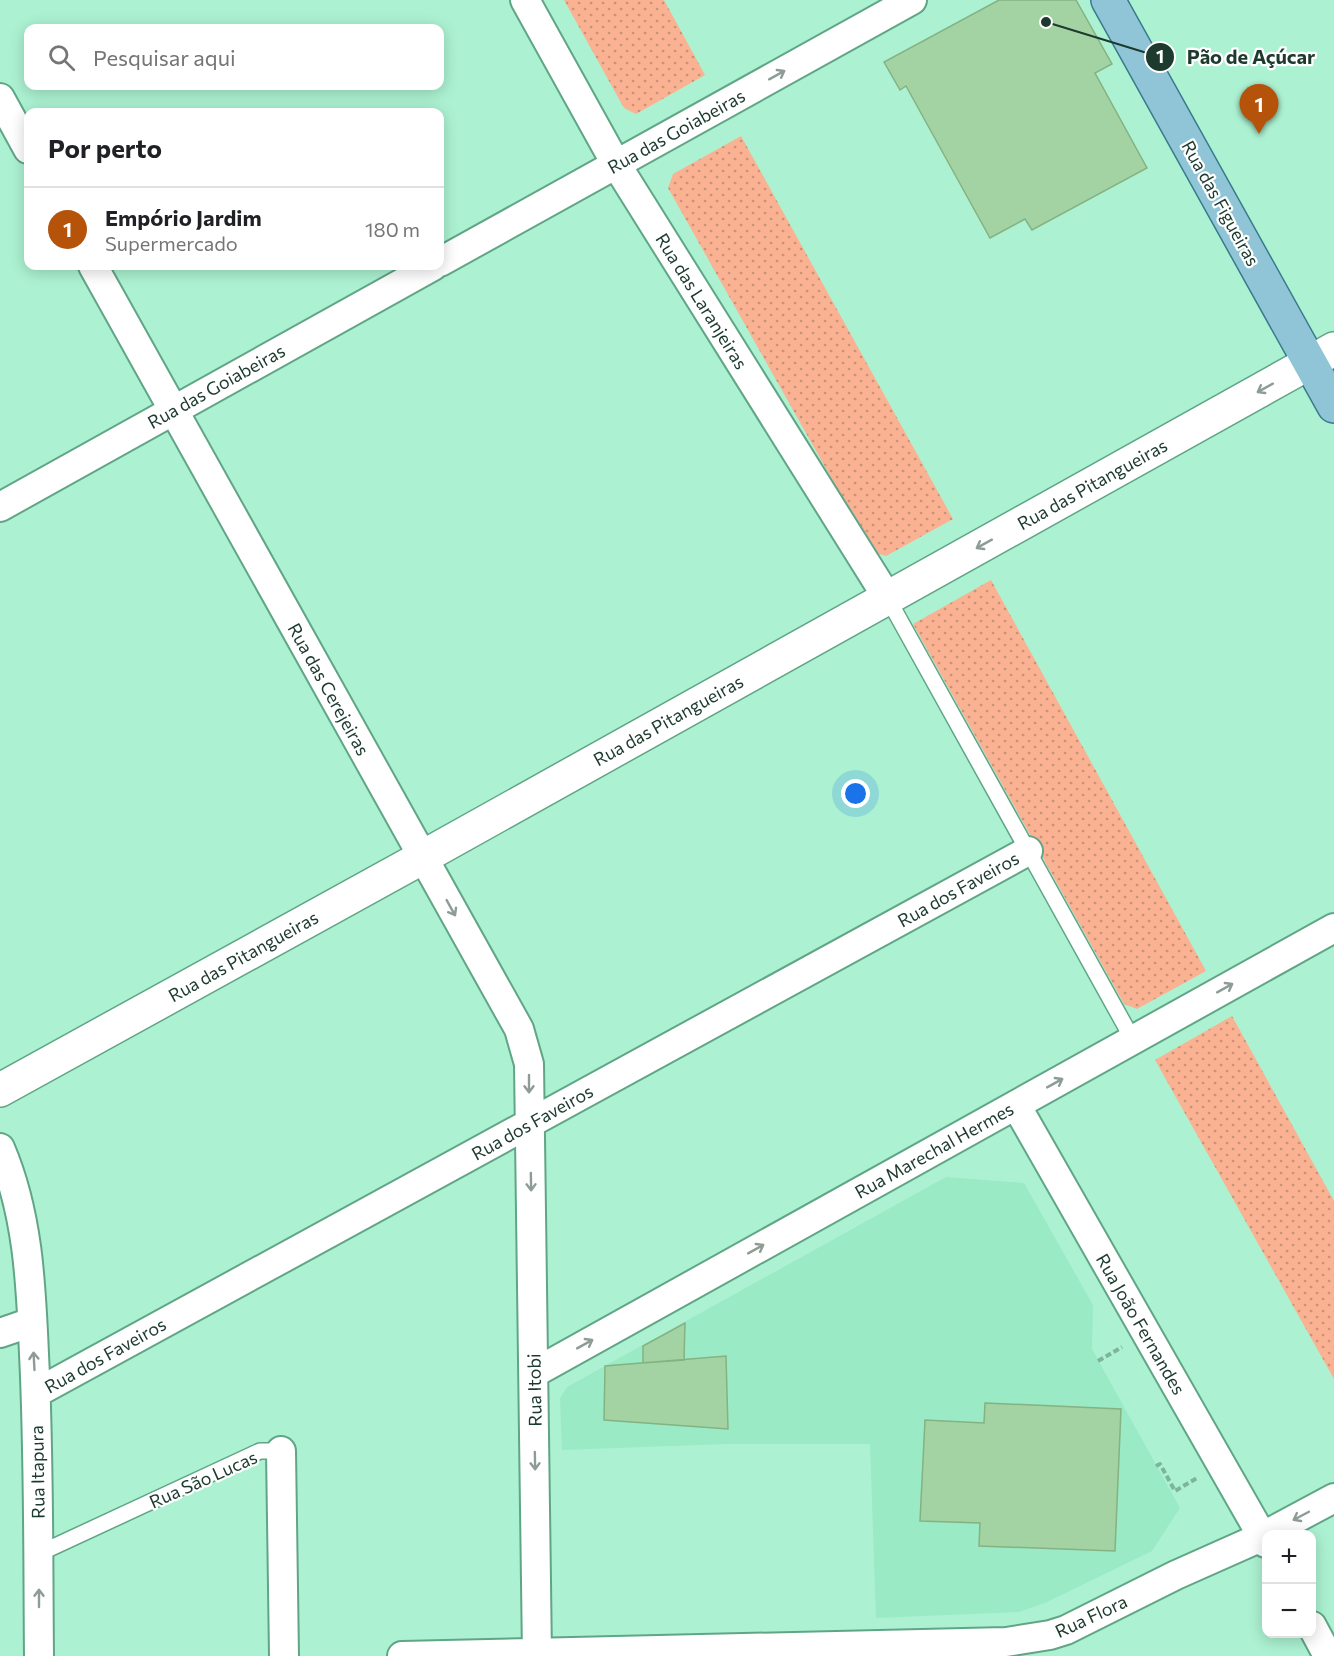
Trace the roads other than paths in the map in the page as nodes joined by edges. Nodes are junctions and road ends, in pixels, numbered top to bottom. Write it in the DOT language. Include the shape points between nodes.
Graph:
graph roads {
  1 [pos="525,0"];
  2 [pos="912,0"];
  3 [pos="1108,0"];
  4 [pos="0,98"];
  5 [pos="24,142"];
  6 [pos="616,164"];
  7 [pos="444,260"];
  8 [pos="95,270"];
  9 [pos="426,270"];
  10 [pos="1322,356"];
  11 [pos="1334,406"];
  12 [pos="173,409"];
  13 [pos="0,507"];
  14 [pos="887,597"];
  15 [pos="1028,851"];
  16 [pos="423,857"];
  17 [pos="1334,927"];
  18 [pos="1133,1040"];
  19 [pos="0,1090"];
  20 [pos="1016,1105"];
  21 [pos="529,1123"];
  22 [pos="0,1148"];
  23 [pos="32,1322"];
  24 [pos="0,1332"];
  25 [pos="534,1373"];
  26 [pos="36,1393"];
  27 [pos="281,1451"];
  28 [pos="1334,1498"];
  29 [pos="1262,1530"];
  30 [pos="1278,1530"];
  31 [pos="1262,1539"];
  32 [pos="38,1554"];
  33 [pos="1316,1635"];
  34 [pos="1033,1647"];
  35 [pos="537,1655"];
  36 [pos="39,1656"];
  37 [pos="284,1656"];
  38 [pos="402,1656"];
  39 [pos="1328,1656"];
  1 -- 6 [label="street, Rua das Laranjeiras"];
  6 -- 2 [label="street, Rua das Goiabeiras, one-way"];
  3 -- 10 [label="main road, Rua das Figueiras"];
  4 -- 5 [label="street"];
  6 -- 7 [label="street, Rua das Goiabeiras"];
  6 -- 14 [label="street, Rua das Laranjeiras"];
  8 -- 12 [label="street, Rua das Cerejeiras"];
  9 -- 12 [label="street, Rua das Goiabeiras"];
  10 -- 11 [label="main road, Rua das Figueiras"];
  10 -- 14 [label="street, Rua das Pitangueiras, one-way"];
  12 -- 13 [label="street, Rua das Goiabeiras"];
  12 -- 16 [label="street, Rua das Cerejeiras"];
  14 -- 15 [label="lane"];
  14 -- 16 [label="street, Rua das Pitangueiras"];
  15 -- 18 [label="lane"];
  15 -- 21 [label="street, Rua dos Faveiros"];
  16 -- 19 [label="street, Rua das Pitangueiras"];
  16 -- 21 [label="street, Rua das Cerejeiras, one-way" via="519,1029 529,1064"];
  18 -- 17 [label="street, Rua Marechal Hermes, one-way"];
  20 -- 18 [label="street, Rua Marechal Hermes, one-way"];
  25 -- 20 [label="street, Rua Marechal Hermes, one-way"];
  20 -- 29 [label="street, Rua João Fernandes"];
  21 -- 25 [label="street, Rua Itobi, one-way"];
  21 -- 26 [label="street, Rua dos Faveiros"];
  22 -- 23 [label="street, Rua Itapura" via="23,1222"];
  23 -- 24 [label="street"];
  26 -- 23 [label="street, Rua Itapura, one-way"];
  25 -- 35 [label="street, Rua Itobi, one-way"];
  26 -- 32 [label="street, Rua Itapura"];
  27 -- 32 [label="lane, Rua São Lucas" via="260,1451"];
  27 -- 37 [label="street, Rua São Lucas"];
  28 -- 30 [label="street, Rua Flora, one-way"];
  31 -- 34 [label="street, Rua Flora" via="1176,1575"];
  36 -- 32 [label="street, Rua Itapura, one-way"];
  33 -- 39 [label="street"];
  34 -- 35 [label="street, Rua Flora" via="1006,1642"];
  35 -- 38 [label="street, Rua Flora"];
}
